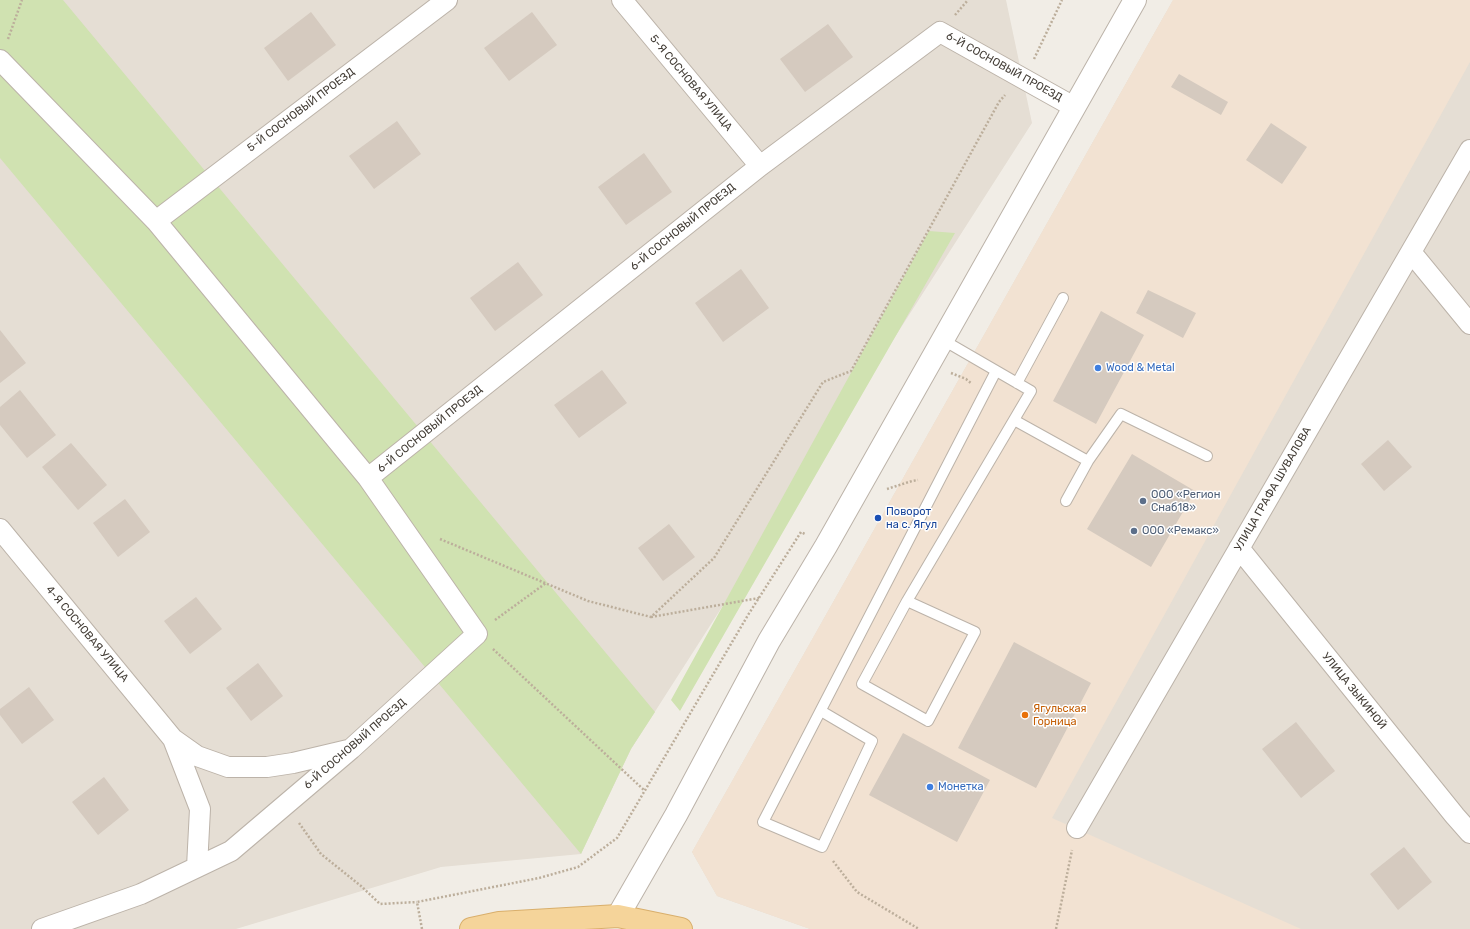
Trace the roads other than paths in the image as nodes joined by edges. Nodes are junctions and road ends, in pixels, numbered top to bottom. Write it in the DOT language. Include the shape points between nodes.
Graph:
graph roads {
  1 [pos="447,0"];
  2 [pos="622,0"];
  3 [pos="1135,0"];
  4 [pos="0,60"];
  5 [pos="1074,107"];
  6 [pos="1470,150"];
  7 [pos="760,166"];
  8 [pos="156,220"];
  9 [pos="1411,252"];
  10 [pos="1063,298"];
  11 [pos="1470,324"];
  12 [pos="943,340"];
  13 [pos="996,371"];
  14 [pos="1017,383"];
  15 [pos="1014,420"];
  16 [pos="1207,456"];
  17 [pos="1088,461"];
  18 [pos="368,478"];
  19 [pos="1066,501"];
  20 [pos="0,530"];
  21 [pos="1239,548"];
  22 [pos="907,601"];
  23 [pos="821,711"];
  24 [pos="173,739"];
  25 [pos="352,749"];
  26 [pos="1077,828"];
  27 [pos="1470,833"];
  28 [pos="197,867"];
  29 [pos="615,923"];
  30 [pos="42,929"];
  31 [pos="471,929"];
  32 [pos="681,929"];
  1 -- 8 [label="street, 5-Й СОСНОВЫЙ ПРОЕЗД"];
  2 -- 7 [label="street, 5-Я СОСНОВАЯ УЛИЦА"];
  3 -- 5 [label="street"];
  4 -- 8 [label="street"];
  5 -- 7 [label="street, 6-Й СОСНОВЫЙ ПРОЕЗД" via="940,32"];
  5 -- 12 [label="street"];
  6 -- 9 [label="street, УЛИЦА ГРАФА ШУВАЛОВА"];
  7 -- 18 [label="street, 6-Й СОСНОВЫЙ ПРОЕЗД"];
  8 -- 18 [label="street"];
  9 -- 11 [label="street"];
  9 -- 21 [label="street, УЛИЦА ГРАФА ШУВАЛОВА"];
  10 -- 14 [label="lane"];
  12 -- 13 [label="lane"];
  12 -- 29 [label="street" via="769,641"];
  13 -- 14 [label="lane"];
  13 -- 23 [label="lane"];
  14 -- 15 [label="lane" via="1031,391"];
  15 -- 17 [label="lane"];
  15 -- 22 [label="lane"];
  16 -- 17 [label="lane" via="1121,414"];
  17 -- 19 [label="lane"];
  18 -- 25 [label="street, 6-Й СОСНОВЫЙ ПРОЕЗД" via="477,634"];
  20 -- 24 [label="street, 4-Я СОСНОВАЯ УЛИЦА"];
  21 -- 26 [label="street, УЛИЦА ГРАФА ШУВАЛОВА"];
  21 -- 27 [label="street, УЛИЦА ЗЫКИНОЙ"];
  22 -- 22 [label="lane" via="862,684 928,721 974,632"];
  23 -- 23 [label="lane" via="763,822 822,847 872,741"];
  24 -- 25 [label="street" via="197,756 228,768 267,767"];
  24 -- 28 [label="street" via="200,809"];
  25 -- 28 [label="street, 6-Й СОСНОВЫЙ ПРОЕЗД" via="231,851"];
  28 -- 30 [label="street, 6-Й СОСНОВЫЙ ПРОЕЗД" via="141,894"];
  29 -- 31 [label="main road" via="499,923"];
  29 -- 32 [label="main road"];
}
